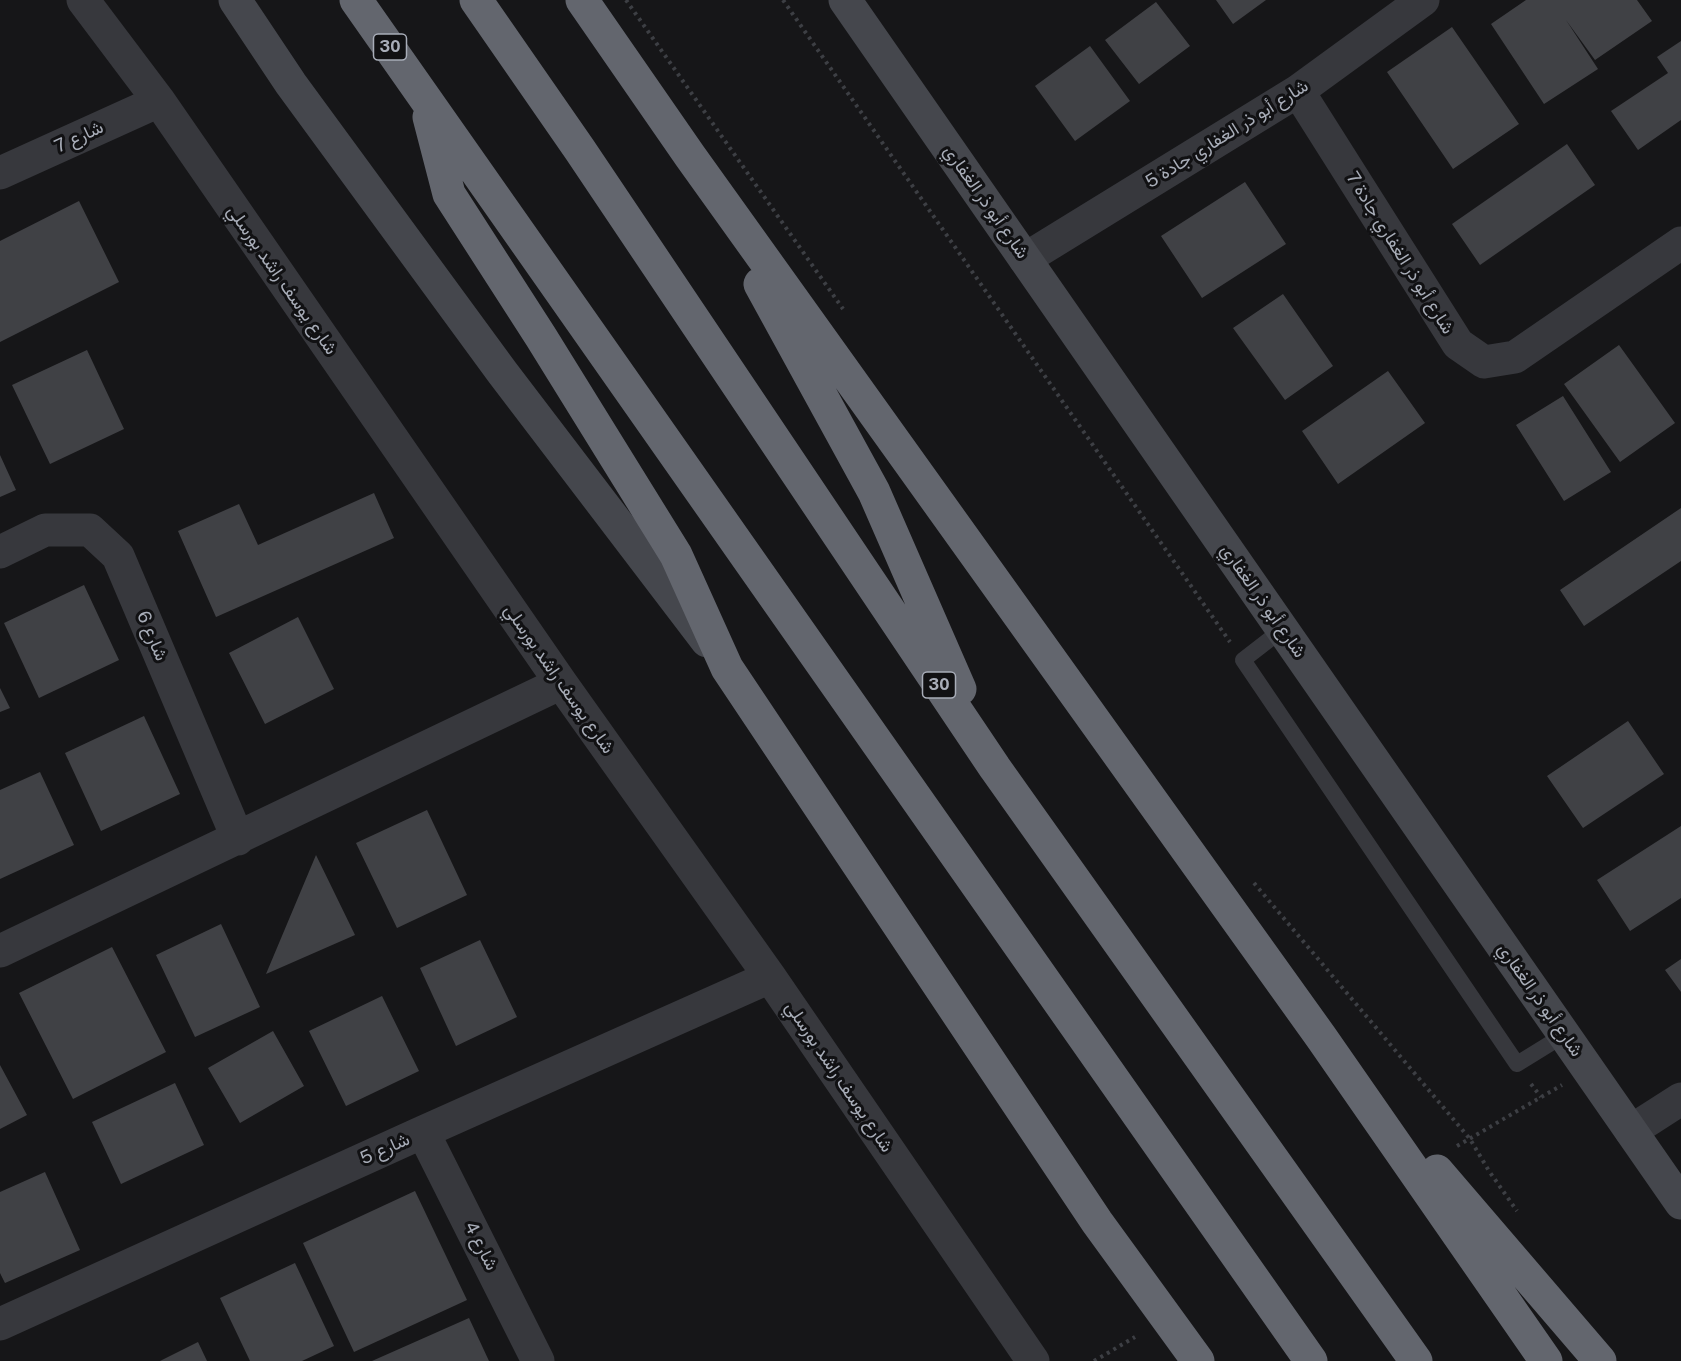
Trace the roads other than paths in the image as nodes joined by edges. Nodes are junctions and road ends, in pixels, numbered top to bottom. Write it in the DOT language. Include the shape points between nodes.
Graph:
graph roads {
  1 [pos="83,0"];
  2 [pos="211,0"];
  3 [pos="235,0"];
  4 [pos="356,0"];
  5 [pos="476,0"];
  6 [pos="582,0"];
  7 [pos="845,0"];
  8 [pos="1423,0"];
  9 [pos="291,84"];
  10 [pos="1298,91"];
  11 [pos="423,95"];
  12 [pos="159,101"];
  13 [pos="690,156"];
  14 [pos="0,174"];
  15 [pos="1681,243"];
  16 [pos="1025,259"];
  17 [pos="0,552"];
  18 [pos="1282,629"];
  19 [pos="727,668"];
  20 [pos="561,683"];
  21 [pos="995,768"];
  22 [pos="238,839"];
  23 [pos="0,951"];
  24 [pos="770,977"];
  25 [pos="1564,1035"];
  26 [pos="1321,1037"];
  27 [pos="1681,1100"];
  28 [pos="1631,1131"];
  29 [pos="423,1132"];
  30 [pos="1681,1203"];
  31 [pos="1147,1293"];
  32 [pos="0,1324"];
  33 [pos="538,1361"];
  34 [pos="1033,1361"];
  35 [pos="1180,1361"];
  36 [pos="1198,1361"];
  37 [pos="1311,1361"];
  38 [pos="1416,1361"];
  39 [pos="1546,1361"];
  40 [pos="1600,1361"];
  1 -- 12 [label="street, شارع يوسف راشد بورسلي"];
  2 -- 9 [label="street"];
  3 -- 9 [label="street"];
  4 -- 11 [label="highway, 30"];
  5 -- 21 [label="highway, 30"];
  6 -- 13 [label="highway"];
  7 -- 16 [label="street, شارع أبو ذر الغفاري"];
  8 -- 10 [label="street, شارع أبو ذر الغفاري جادة 5"];
  9 -- 19 [label="street" via="502,372"];
  10 -- 15 [label="street, شارع أبو ذر الغفاري جادة 7" via="1458,344 1484,362 1515,357"];
  10 -- 16 [label="street, شارع أبو ذر الغفاري جادة 5"];
  11 -- 19 [label="highway" via="449,194 676,555"];
  11 -- 37 [label="highway, 30"];
  12 -- 14 [label="street, شارع 7"];
  12 -- 20 [label="street, شارع يوسف راشد بورسلي"];
  13 -- 21 [label="highway" via="874,492"];
  13 -- 26 [label="highway"];
  16 -- 18 [label="street, شارع أبو ذر الغفاري"];
  17 -- 22 [label="street, شارع 6" via="45,530 90,530 118,556"];
  18 -- 25 [label="street, شارع أبو ذر الغفاري"];
  18 -- 25 [label="lane" via="1244,660 1517,1064"];
  19 -- 31 [label="highway"];
  20 -- 22 [label="street"];
  20 -- 24 [label="street, شارع يوسف راشد بورسلي"];
  21 -- 38 [label="highway, 30"];
  22 -- 23 [label="street"];
  24 -- 29 [label="street, شارع 5"];
  24 -- 34 [label="street, شارع يوسف راشد بورسلي"];
  25 -- 28 [label="street, شارع أبو ذر الغفاري"];
  26 -- 39 [label="highway"];
  26 -- 40 [label="highway"];
  27 -- 28 [label="street"];
  28 -- 30 [label="street, شارع أبو ذر الغفاري"];
  29 -- 32 [label="street, شارع 5"];
  29 -- 33 [label="street, شارع 4"];
  31 -- 35 [label="highway"];
  31 -- 36 [label="highway"];
}
